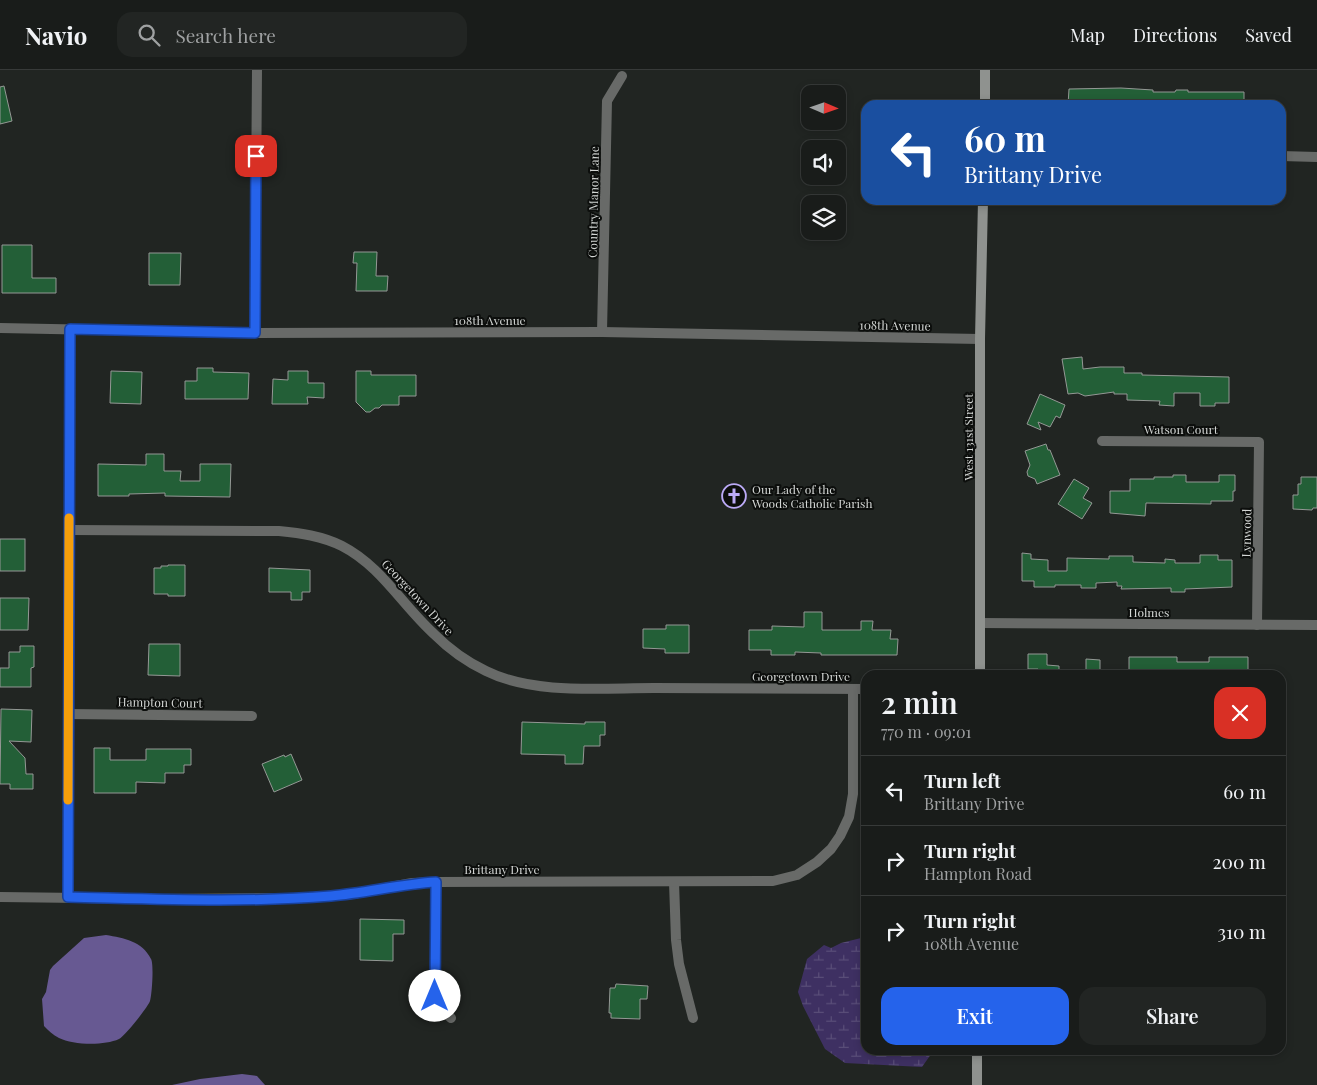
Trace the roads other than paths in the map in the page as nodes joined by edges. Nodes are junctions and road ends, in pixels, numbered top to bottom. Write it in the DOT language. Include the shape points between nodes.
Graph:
graph roads {
  1 [pos="257,70"];
  2 [pos="985,70"];
  3 [pos="622,76"];
  4 [pos="985,100"];
  5 [pos="1286,156"];
  6 [pos="1317,156"];
  7 [pos="983,205"];
  8 [pos="0,328"];
  9 [pos="70,329"];
  10 [pos="602,332"];
  11 [pos="255,333"];
  12 [pos="980,338"];
  13 [pos="1102,441"];
  14 [pos="1259,442"];
  15 [pos="69,530"];
  16 [pos="980,623"];
  17 [pos="1257,625"];
  18 [pos="1317,625"];
  19 [pos="980,670"];
  20 [pos="853,689"];
  21 [pos="861,689"];
  22 [pos="68,714"];
  23 [pos="252,716"];
  24 [pos="436,882"];
  25 [pos="674,882"];
  26 [pos="0,897"];
  27 [pos="68,897"];
  28 [pos="451,1018"];
  29 [pos="693,1018"];
  30 [pos="977,1055"];
  31 [pos="977,1085"];
  1 -- 11 [label="street"];
  2 -- 4 [label="street"];
  3 -- 10 [label="street, Country Manor Lane" via="607,101"];
  5 -- 6 [label="street"];
  7 -- 12 [label="street, West 131st Street"];
  8 -- 9 [label="street, 108th Avenue"];
  9 -- 11 [label="street, 108th Avenue"];
  9 -- 15 [label="street"];
  10 -- 11 [label="street, 108th Avenue"];
  10 -- 12 [label="street, 108th Avenue"];
  12 -- 16 [label="street, West 131st Street"];
  13 -- 14 [label="street, Watson Court"];
  14 -- 17 [label="street, Lynwood"];
  15 -- 20 [label="street, Georgetown Drive" via="279,531 328,540 372,566 448,647 487,672 525,685"];
  15 -- 22 [label="street"];
  16 -- 17 [label="street, Holmes"];
  16 -- 19 [label="street, West 131st Street"];
  17 -- 18 [label="street, Holmes"];
  20 -- 21 [label="street, Georgetown Drive"];
  20 -- 25 [label="street, Brittany Drive" via="853,794 849,816 831,849 797,875 773,881"];
  22 -- 23 [label="street, Hampton Court"];
  22 -- 27 [label="street"];
  24 -- 25 [label="street, Brittany Drive"];
  24 -- 27 [label="street, Brittany Drive" via="301,898"];
  24 -- 28 [label="street" via="435,996"];
  25 -- 29 [label="street" via="679,964"];
  26 -- 27 [label="street, Brittany Drive"];
  30 -- 31 [label="street"];
}
